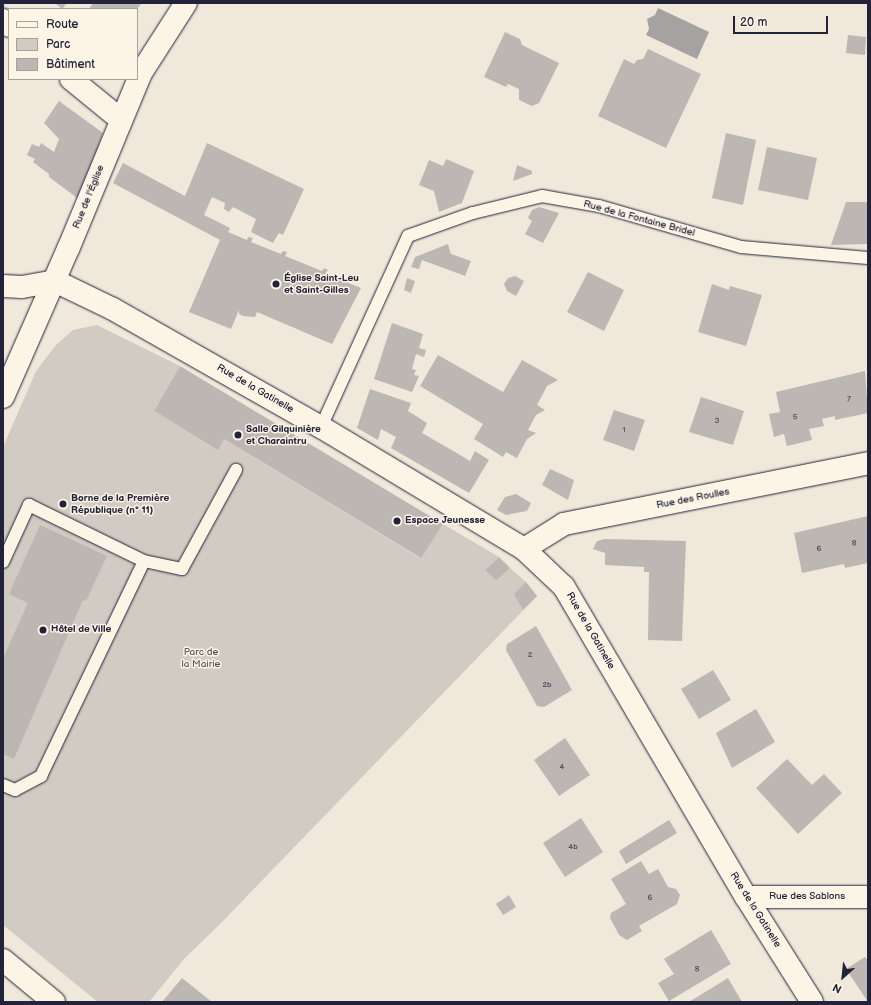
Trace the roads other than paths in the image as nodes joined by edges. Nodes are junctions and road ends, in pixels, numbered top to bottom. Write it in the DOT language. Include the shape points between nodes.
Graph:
graph roads {
  1 [pos="186,3"];
  2 [pos="72,80"];
  3 [pos="138,80"];
  4 [pos="138,80"];
  5 [pos="120,119"];
  6 [pos="868,258"];
  7 [pos="55,281"];
  8 [pos="3,286"];
  9 [pos="3,397"];
  10 [pos="321,427"];
  11 [pos="868,463"];
  12 [pos="236,470"];
  13 [pos="524,549"];
  14 [pos="144,561"];
  15 [pos="3,562"];
  16 [pos="3,785"];
  17 [pos="868,896"];
  18 [pos="746,897"];
  19 [pos="3,960"];
  20 [pos="54,1002"];
  21 [pos="812,1002"];
  1 -- 3 [label="street, Rue de l'Église"];
  2 -- 5 [label="street"];
  4 -- 5 [label="street, Rue de l'Église"];
  5 -- 7 [label="street, Rue de l'Église"];
  6 -- 10 [label="lane, Rue de la Fontaine Bridel" via="741,247 599,206 542,196 473,213 408,236"];
  7 -- 8 [label="street" via="22,288"];
  7 -- 9 [label="street, Rue de l'Église"];
  7 -- 10 [label="street, Rue de la Gatinelle" via="113,309"];
  10 -- 13 [label="street, Rue de la Gatinelle"];
  11 -- 13 [label="street, Rue des Roulles" via="564,524"];
  12 -- 14 [label="lane" via="182,568"];
  13 -- 18 [label="street, Rue de la Gatinelle" via="564,587"];
  14 -- 15 [label="lane" via="29,505"];
  14 -- 16 [label="lane" via="41,776 15,790"];
  17 -- 18 [label="street, Rue des Sablons"];
  18 -- 21 [label="street, Rue de la Gatinelle"];
  19 -- 20 [label="street"];
}
